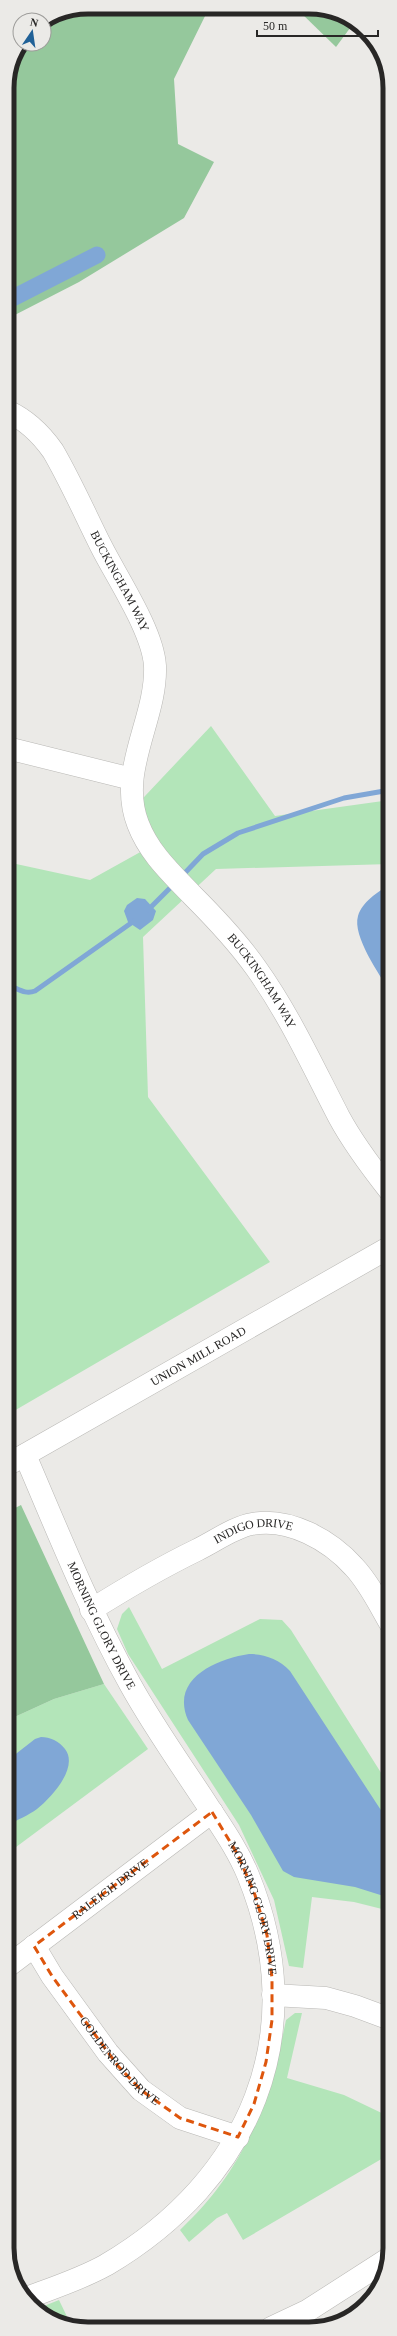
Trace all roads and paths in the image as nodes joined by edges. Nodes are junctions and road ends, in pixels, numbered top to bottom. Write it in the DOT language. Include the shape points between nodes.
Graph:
graph roads {
  1 [pos="14,415"];
  2 [pos="14,750"];
  3 [pos="132,780"];
  4 [pos="383,1182"];
  5 [pos="383,1251"];
  6 [pos="16,1460"];
  7 [pos="91,1610"];
  8 [pos="383,1612"];
  9 [pos="212,1812"];
  10 [pos="34,1946"];
  11 [pos="14,1961"];
  12 [pos="273,1995"];
  13 [pos="383,2016"];
  14 [pos="238,2137"];
  15 [pos="379,2270"];
  16 [pos="31,2296"];
  17 [pos="284,2322"];
  1 -- 3 [label="street, BUCKINGHAM WAY" via="41,434 53,451 128,596 150,646 155,663 154,682"];
  2 -- 3 [label="street"];
  3 -- 4 [label="street, BUCKINGHAM WAY" via="132,804 148,844 160,862 227,930 257,969 281,1006 340,1118 359,1150"];
  5 -- 6 [label="street, UNION MILL ROAD"];
  6 -- 7 [label="street, MORNING GLORY DRIVE"];
  7 -- 8 [label="street, INDIGO DRIVE" via="146,1575 236,1531 251,1524 269,1524 289,1525 314,1535 343,1556 364,1581"];
  7 -- 9 [label="street, MORNING GLORY DRIVE" via="131,1687"];
  9 -- 10 [label="street, RALEIGH DRIVE"];
  9 -- 12 [label="street, MORNING GLORY DRIVE" via="238,1855 255,1894 270,1956"];
  10 -- 11 [label="street, RALEIGH DRIVE"];
  10 -- 14 [label="street, GOLDENROD DRIVE" via="52,1976 140,2090 180,2118"];
  12 -- 13 [label="street" via="326,1998"];
  12 -- 14 [label="street, MORNING GLORY DRIVE" via="270,2041 261,2083"];
  14 -- 16 [label="street, MORNING GLORY DRIVE" via="192,2199 141,2242 84,2276"];
  15 -- 17 [label="street"];
}
